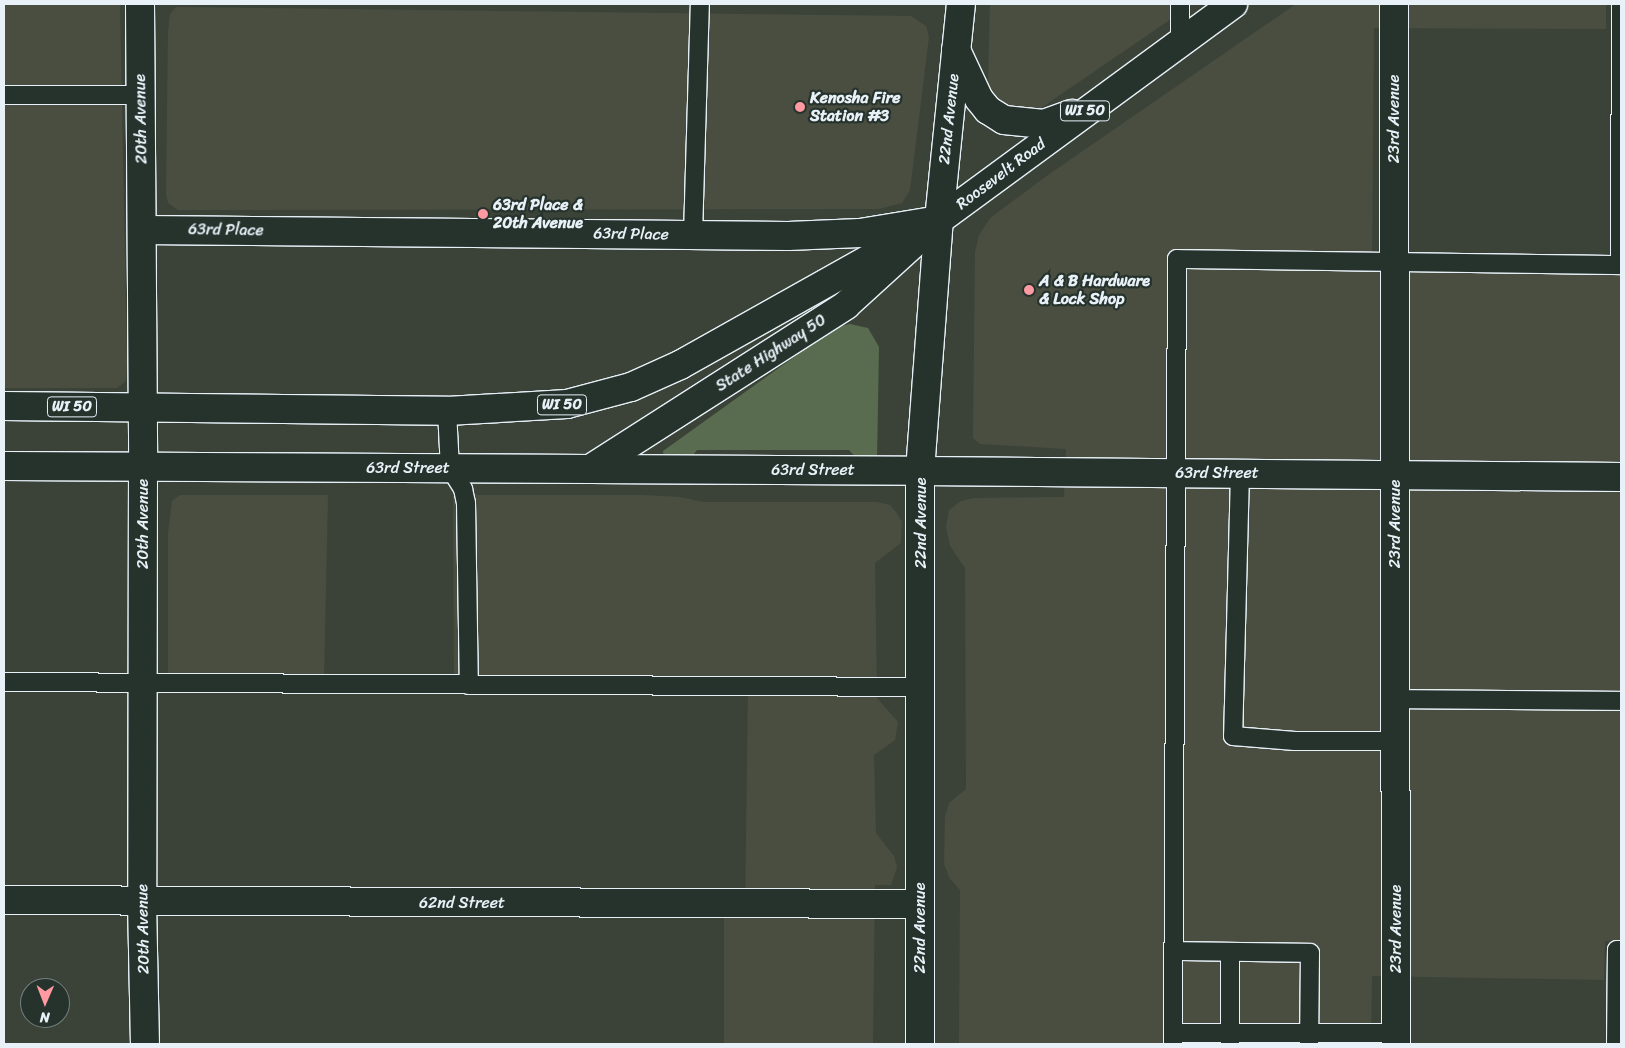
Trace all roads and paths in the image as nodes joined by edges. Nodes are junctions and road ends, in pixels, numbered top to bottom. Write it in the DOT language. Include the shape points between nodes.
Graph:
graph roads {
  1 [pos="140,4"];
  2 [pos="700,4"];
  3 [pos="961,4"];
  4 [pos="1180,4"];
  5 [pos="1233,4"];
  6 [pos="1394,4"];
  7 [pos="1621,4"];
  8 [pos="1180,41"];
  9 [pos="956,50"];
  10 [pos="4,95"];
  11 [pos="141,96"];
  12 [pos="1088,109"];
  13 [pos="939,220"];
  14 [pos="142,230"];
  15 [pos="692,235"];
  16 [pos="1394,262"];
  17 [pos="1621,265"];
  18 [pos="4,406"];
  19 [pos="141,408"];
  20 [pos="447,411"];
  21 [pos="4,466"];
  22 [pos="143,466"];
  23 [pos="450,468"];
  24 [pos="590,469"];
  25 [pos="920,471"];
  26 [pos="1176,473"];
  27 [pos="1240,473"];
  28 [pos="1395,474"];
  29 [pos="1621,477"];
  30 [pos="4,682"];
  31 [pos="142,682"];
  32 [pos="469,685"];
  33 [pos="922,687"];
  34 [pos="1395,699"];
  35 [pos="1621,701"];
  36 [pos="1395,741"];
  37 [pos="4,900"];
  38 [pos="142,902"];
  39 [pos="920,904"];
  40 [pos="1621,950"];
  41 [pos="1173,952"];
  42 [pos="1230,952"];
  43 [pos="1173,1039"];
  44 [pos="1230,1039"];
  45 [pos="1396,1039"];
  46 [pos="1309,1040"];
  47 [pos="145,1044"];
  48 [pos="920,1044"];
  49 [pos="1616,1044"];
  1 -- 11 [label="street, 20th Avenue"];
  2 -- 15 [label="lane"];
  3 -- 9 [label="street, 22nd Avenue"];
  4 -- 8 [label="lane"];
  5 -- 8 [label="street, Roosevelt Road / WI 50"];
  6 -- 16 [label="street, 23rd Avenue"];
  7 -- 17 [label="lane"];
  8 -- 12 [label="street, Roosevelt Road / WI 50"];
  9 -- 12 [label="street" via="979,99 988,110 1004,120 1044,124"];
  9 -- 13 [label="street, 22nd Avenue"];
  10 -- 11 [label="lane"];
  11 -- 14 [label="street, 20th Avenue"];
  12 -- 13 [label="street, Roosevelt Road / WI 50"];
  13 -- 15 [label="street, 63rd Place" via="860,233"];
  13 -- 20 [label="street, WI 50" via="680,365 630,387 567,404"];
  13 -- 24 [label="street, State Highway 50 / WI 50" via="846,305"];
  13 -- 25 [label="street, 22nd Avenue"];
  14 -- 15 [label="street, 63rd Place"];
  14 -- 19 [label="street, 20th Avenue"];
  16 -- 17 [label="lane"];
  16 -- 26 [label="lane" via="1177,259"];
  16 -- 28 [label="street, 23rd Avenue"];
  18 -- 19 [label="street, WI 50"];
  19 -- 20 [label="street, WI 50"];
  19 -- 22 [label="street, 20th Avenue"];
  20 -- 23 [label="lane"];
  21 -- 22 [label="street, 63rd Street"];
  22 -- 23 [label="street, 63rd Street"];
  22 -- 31 [label="street, 20th Avenue"];
  23 -- 24 [label="street, 63rd Street"];
  23 -- 32 [label="lane" via="464,489 466,503"];
  24 -- 25 [label="street, 63rd Street"];
  25 -- 26 [label="street, 63rd Street"];
  25 -- 33 [label="street, 22nd Avenue"];
  26 -- 27 [label="street, 63rd Street"];
  26 -- 41 [label="lane"];
  27 -- 28 [label="street, 63rd Street"];
  27 -- 36 [label="lane" via="1232,736 1295,741"];
  28 -- 29 [label="street, 63rd Street"];
  28 -- 34 [label="street, 23rd Avenue"];
  30 -- 31 [label="lane"];
  31 -- 32 [label="lane"];
  31 -- 38 [label="street, 20th Avenue"];
  32 -- 33 [label="lane"];
  33 -- 39 [label="street, 22nd Avenue"];
  34 -- 35 [label="lane"];
  34 -- 36 [label="street, 23rd Avenue"];
  36 -- 45 [label="street, 23rd Avenue"];
  37 -- 38 [label="street, 62nd Street"];
  38 -- 39 [label="street, 62nd Street"];
  38 -- 47 [label="street, 20th Avenue"];
  39 -- 48 [label="street, 22nd Avenue"];
  40 -- 49 [label="lane" via="1617,950"];
  41 -- 42 [label="lane"];
  41 -- 43 [label="lane"];
  42 -- 44 [label="lane"];
  42 -- 46 [label="lane" via="1310,953"];
  43 -- 44 [label="lane"];
  44 -- 46 [label="lane"];
  45 -- 46 [label="lane"];
}
